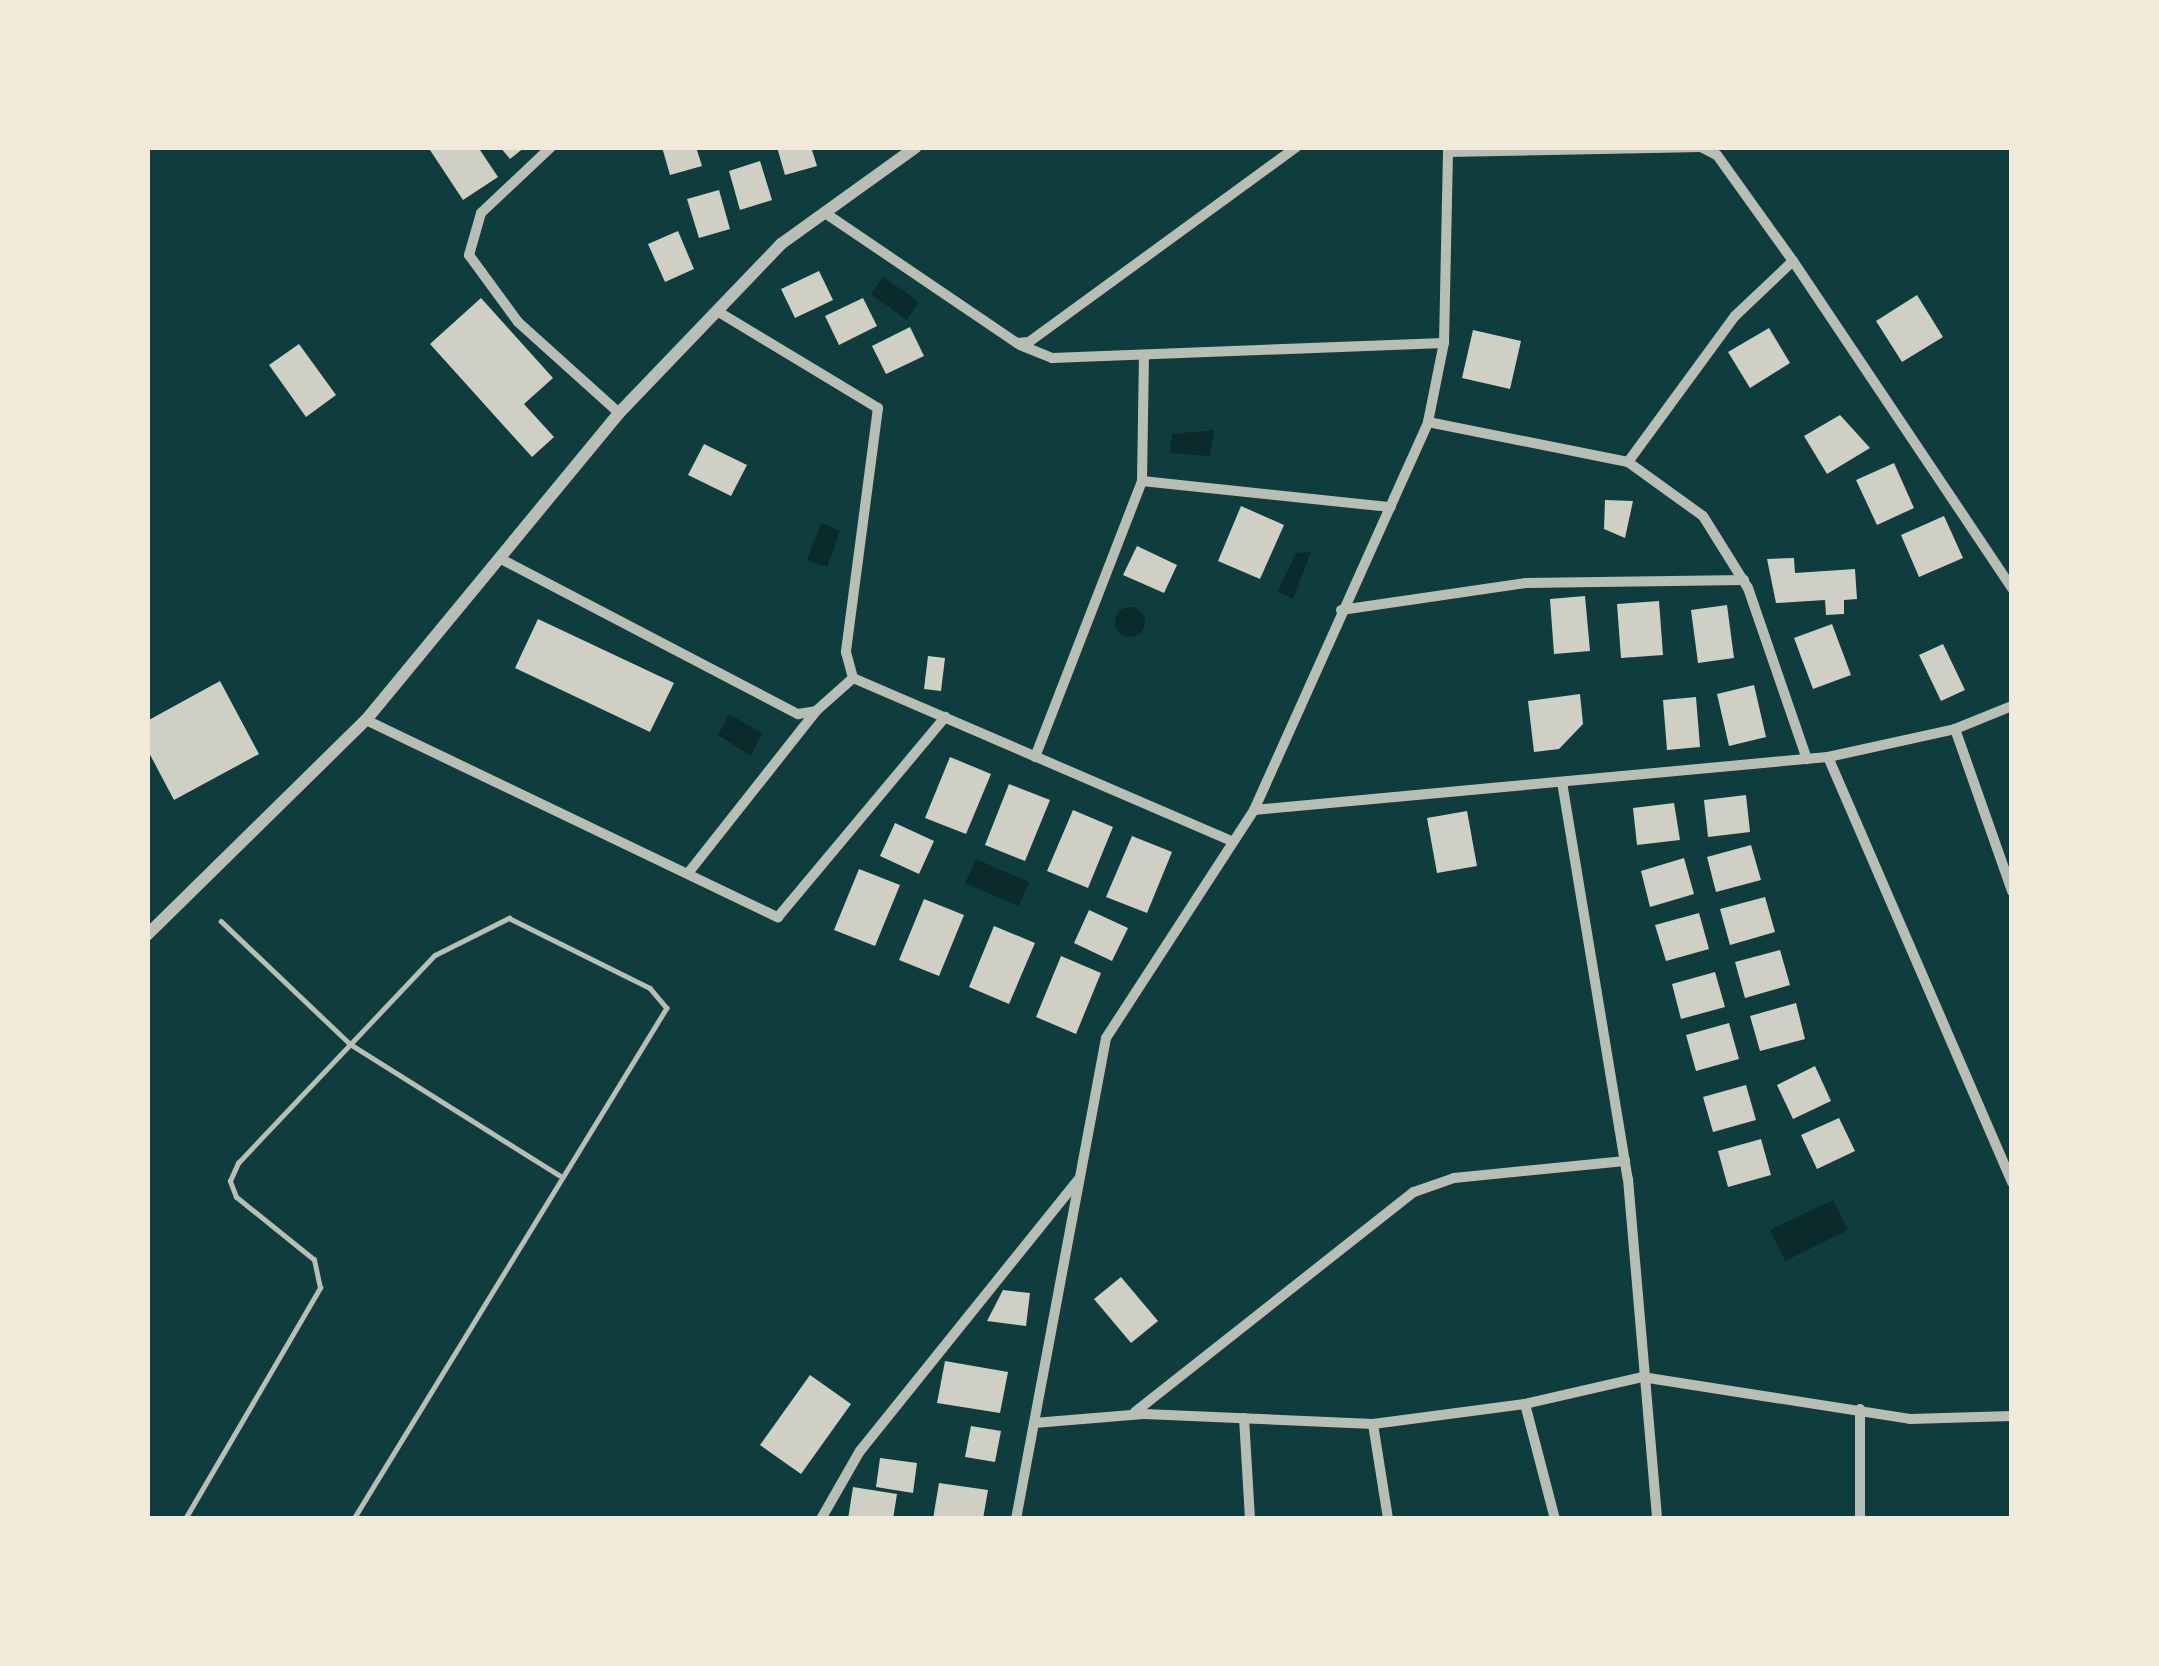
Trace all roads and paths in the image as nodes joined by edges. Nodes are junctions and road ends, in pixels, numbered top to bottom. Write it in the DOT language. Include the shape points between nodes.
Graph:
graph roads {
  1 [pos="551,147"];
  2 [pos="916,147"];
  3 [pos="1296,147"];
  4 [pos="1702,148"];
  5 [pos="1448,150"];
  6 [pos="825,213"];
  7 [pos="1793,261"];
  8 [pos="717,311"];
  9 [pos="1017,343"];
  10 [pos="1444,343"];
  11 [pos="1144,356"];
  12 [pos="619,413"];
  13 [pos="1428,422"];
  14 [pos="1628,462"];
  15 [pos="1142,481"];
  16 [pos="1390,507"];
  17 [pos="505,561"];
  18 [pos="1744,580"];
  19 [pos="2012,588"];
  20 [pos="1341,610"];
  21 [pos="854,678"];
  22 [pos="2012,706"];
  23 [pos="816,711"];
  24 [pos="945,717"];
  25 [pos="366,720"];
  26 [pos="1955,730"];
  27 [pos="1035,757"];
  28 [pos="1828,758"];
  29 [pos="1807,759"];
  30 [pos="1562,782"];
  31 [pos="1254,810"];
  32 [pos="1233,842"];
  33 [pos="688,872"];
  34 [pos="2012,890"];
  35 [pos="221,921"];
  36 [pos="147,935"];
  37 [pos="350,1044"];
  38 [pos="1624,1161"];
  39 [pos="559,1175"];
  40 [pos="1080,1178"];
  41 [pos="2012,1183"];
  42 [pos="1642,1377"];
  43 [pos="1525,1404"];
  44 [pos="1860,1409"];
  45 [pos="1132,1414"];
  46 [pos="2012,1416"];
  47 [pos="1244,1418"];
  48 [pos="1034,1423"];
  49 [pos="1373,1424"];
  50 [pos="185,1519"];
  51 [pos="354,1519"];
  52 [pos="821,1519"];
  53 [pos="1016,1519"];
  54 [pos="1250,1519"];
  55 [pos="1388,1519"];
  56 [pos="1555,1519"];
  57 [pos="1657,1519"];
  58 [pos="1860,1519"];
  1 -- 12 [label="street" via="482,213 469,255 518,322"];
  2 -- 6 [label="street"];
  3 -- 9 [label="street" via="1029,342"];
  4 -- 5 [label="street"];
  4 -- 7 [label="street" via="1717,155"];
  5 -- 10 [label="street"];
  6 -- 8 [label="street" via="781,244"];
  6 -- 9 [label="street"];
  7 -- 14 [label="street" via="1735,316"];
  7 -- 19 [label="street"];
  8 -- 12 [label="street"];
  8 -- 21 [label="street" via="878,408 846,652"];
  9 -- 11 [label="street" via="1039,358"];
  10 -- 11 [label="street"];
  10 -- 13 [label="street"];
  11 -- 15 [label="street"];
  12 -- 17 [label="street"];
  13 -- 14 [label="street"];
  13 -- 16 [label="street"];
  14 -- 18 [label="street" via="1703,516"];
  15 -- 16 [label="street"];
  15 -- 27 [label="street"];
  16 -- 20 [label="street"];
  17 -- 23 [label="street" via="798,714"];
  17 -- 25 [label="street"];
  18 -- 20 [label="street" via="1526,584"];
  18 -- 29 [label="street"];
  20 -- 31 [label="street"];
  21 -- 23 [label="street"];
  21 -- 24 [label="street"];
  22 -- 26 [label="street"];
  23 -- 33 [label="street"];
  24 -- 27 [label="street"];
  24 -- 33 [label="street" via="778,917"];
  25 -- 33 [label="street"];
  25 -- 36 [label="street"];
  26 -- 28 [label="street"];
  26 -- 34 [label="street"];
  27 -- 32 [label="street"];
  28 -- 29 [label="street"];
  28 -- 41 [label="street"];
  29 -- 30 [label="street"];
  30 -- 31 [label="street"];
  30 -- 38 [label="street"];
  31 -- 32 [label="street"];
  32 -- 40 [label="street" via="1106,1038"];
  35 -- 37 [label="lane"];
  37 -- 39 [label="lane"];
  37 -- 39 [label="lane" via="435,955 509,918 650,988 667,1008"];
  37 -- 50 [label="lane" via="262,1133 230,1180 236,1197 314,1260 320,1288"];
  38 -- 42 [label="street"];
  38 -- 45 [label="street" via="1454,1178 1414,1192"];
  39 -- 51 [label="lane"];
  40 -- 48 [label="street"];
  40 -- 52 [label="street" via="860,1451"];
  42 -- 43 [label="street"];
  42 -- 44 [label="street"];
  42 -- 57 [label="street"];
  43 -- 49 [label="street"];
  43 -- 56 [label="street"];
  44 -- 46 [label="street" via="1910,1419"];
  44 -- 58 [label="street"];
  45 -- 47 [label="street"];
  45 -- 48 [label="street"];
  47 -- 49 [label="street"];
  47 -- 54 [label="street"];
  48 -- 53 [label="street"];
  49 -- 55 [label="street"];
}
